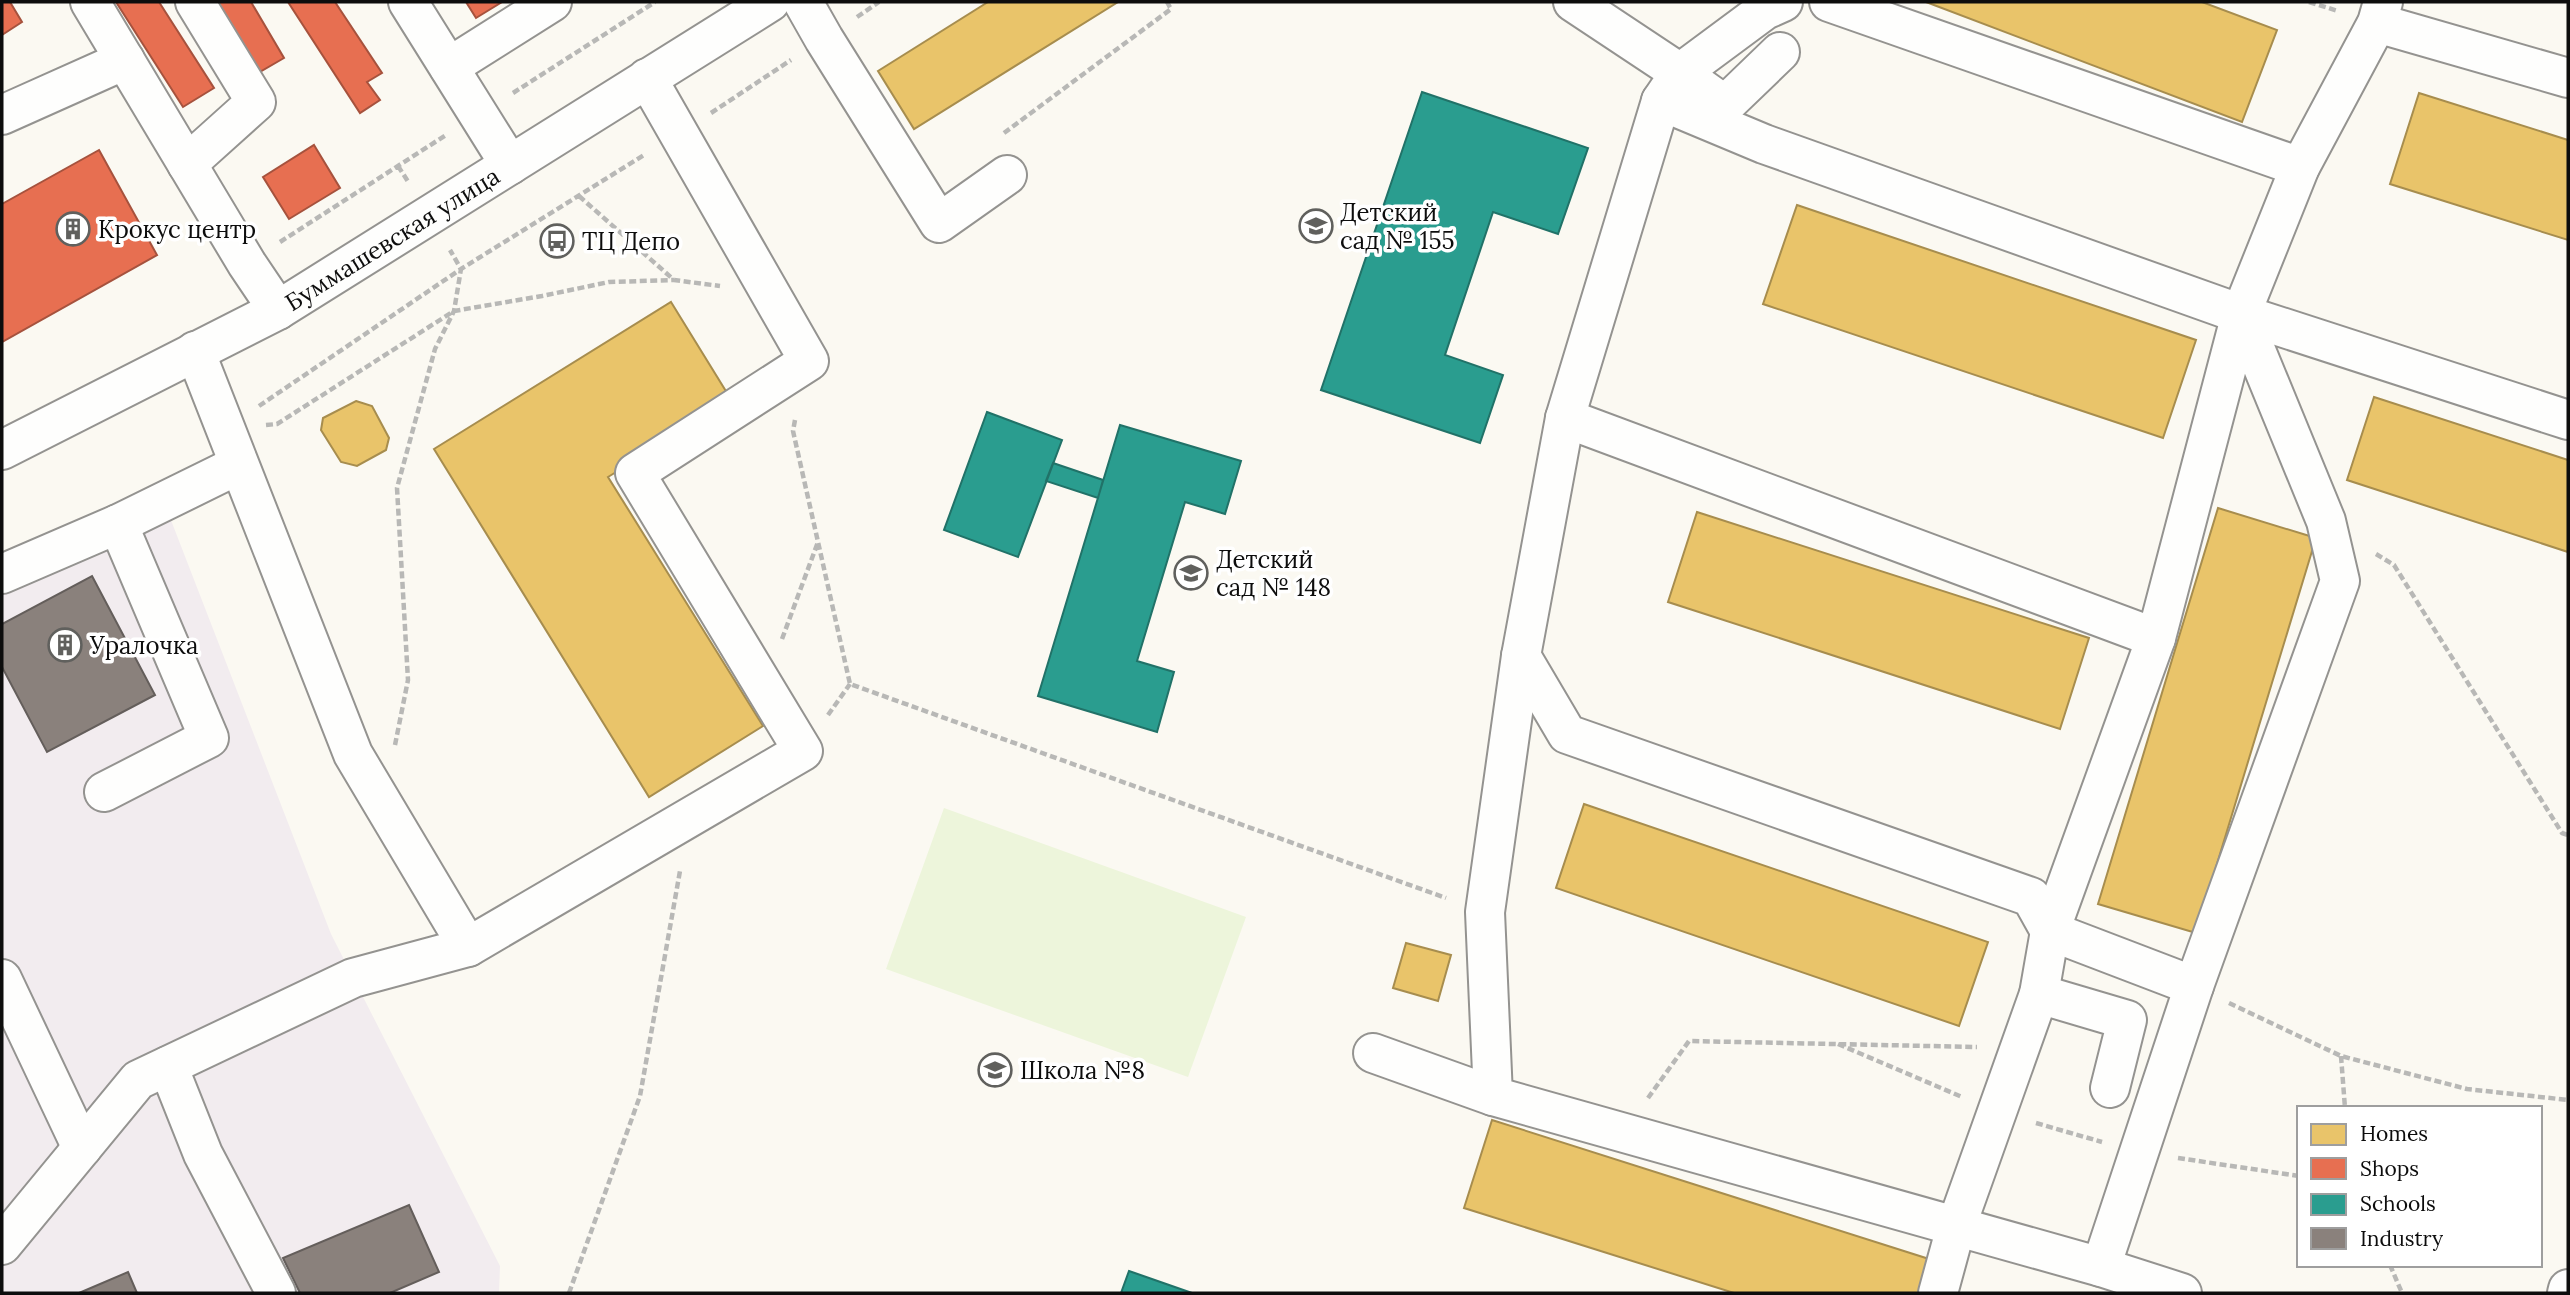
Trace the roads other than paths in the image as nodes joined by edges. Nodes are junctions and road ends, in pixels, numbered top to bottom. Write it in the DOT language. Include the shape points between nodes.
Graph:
graph roads {
  1 [pos="90,2"];
  2 [pos="195,2"];
  3 [pos="408,2"];
  4 [pos="552,2"];
  5 [pos="770,2"];
  6 [pos="803,2"];
  7 [pos="1573,2"];
  8 [pos="1783,2"];
  9 [pos="1829,2"];
  10 [pos="2380,12"];
  11 [pos="1780,52"];
  12 [pos="125,60"];
  13 [pos="449,67"];
  14 [pos="647,78"];
  15 [pos="2568,78"];
  16 [pos="1670,87"];
  17 [pos="2,116"];
  18 [pos="187,164"];
  19 [pos="510,165"];
  20 [pos="2300,167"];
  21 [pos="1007,175"];
  22 [pos="278,310"];
  23 [pos="2241,314"];
  24 [pos="195,351"];
  25 [pos="1564,418"];
  26 [pos="2568,420"];
  27 [pos="2,450"];
  28 [pos="238,465"];
  29 [pos="118,524"];
  30 [pos="2,574"];
  31 [pos="2156,638"];
  32 [pos="1521,656"];
  33 [pos="104,792"];
  34 [pos="2050,931"];
  35 [pos="468,947"];
  36 [pos="2,979"];
  37 [pos="2194,986"];
  38 [pos="2039,994"];
  39 [pos="1373,1053"];
  40 [pos="168,1066"];
  41 [pos="2110,1088"];
  42 [pos="1493,1096"];
  43 [pos="82,1148"];
  44 [pos="1956,1227"];
  45 [pos="2,1245"];
  46 [pos="2101,1266"];
  47 [pos="276,1293"];
  48 [pos="1938,1293"];
  49 [pos="2182,1293"];
  1 -- 12 [label="street"];
  2 -- 18 [label="street" via="256,102"];
  3 -- 13 [label="street"];
  4 -- 13 [label="street"];
  5 -- 14 [label="street, Буммашевская улица"];
  6 -- 21 [label="street" via="939,223"];
  7 -- 16 [label="street"];
  8 -- 16 [label="street" via="1765,10"];
  9 -- 20 [label="street"];
  10 -- 15 [label="street"];
  10 -- 20 [label="street"];
  11 -- 16 [label="street" via="1725,105"];
  12 -- 17 [label="street"];
  12 -- 18 [label="street"];
  13 -- 19 [label="street"];
  14 -- 19 [label="street, Буммашевская улица"];
  14 -- 35 [label="street" via="809,361 635,473 803,751"];
  16 -- 23 [label="street" via="1764,144"];
  16 -- 25 [label="street"];
  18 -- 22 [label="street"];
  19 -- 22 [label="street, Буммашевская улица"];
  20 -- 23 [label="street"];
  22 -- 24 [label="street, Буммашевская улица"];
  23 -- 26 [label="street"];
  23 -- 31 [label="street"];
  23 -- 37 [label="street" via="2326,521 2340,581"];
  24 -- 27 [label="street, Буммашевская улица"];
  24 -- 28 [label="street"];
  25 -- 31 [label="street"];
  25 -- 32 [label="street"];
  28 -- 29 [label="street"];
  28 -- 35 [label="street" via="354,754"];
  29 -- 30 [label="street"];
  29 -- 33 [label="street" via="209,738"];
  31 -- 34 [label="street"];
  32 -- 34 [label="street" via="1567,734 2031,897"];
  32 -- 42 [label="street" via="1485,912"];
  34 -- 37 [label="street"];
  34 -- 38 [label="street"];
  35 -- 40 [label="street" via="353,978"];
  36 -- 43 [label="street"];
  37 -- 46 [label="street"];
  38 -- 41 [label="street" via="2127,1020"];
  38 -- 44 [label="street"];
  39 -- 42 [label="street"];
  40 -- 43 [label="street" via="138,1080"];
  40 -- 47 [label="street" via="203,1154"];
  42 -- 44 [label="street"];
  43 -- 45 [label="street"];
  44 -- 46 [label="street"];
  44 -- 48 [label="street"];
  46 -- 49 [label="street"];
}
